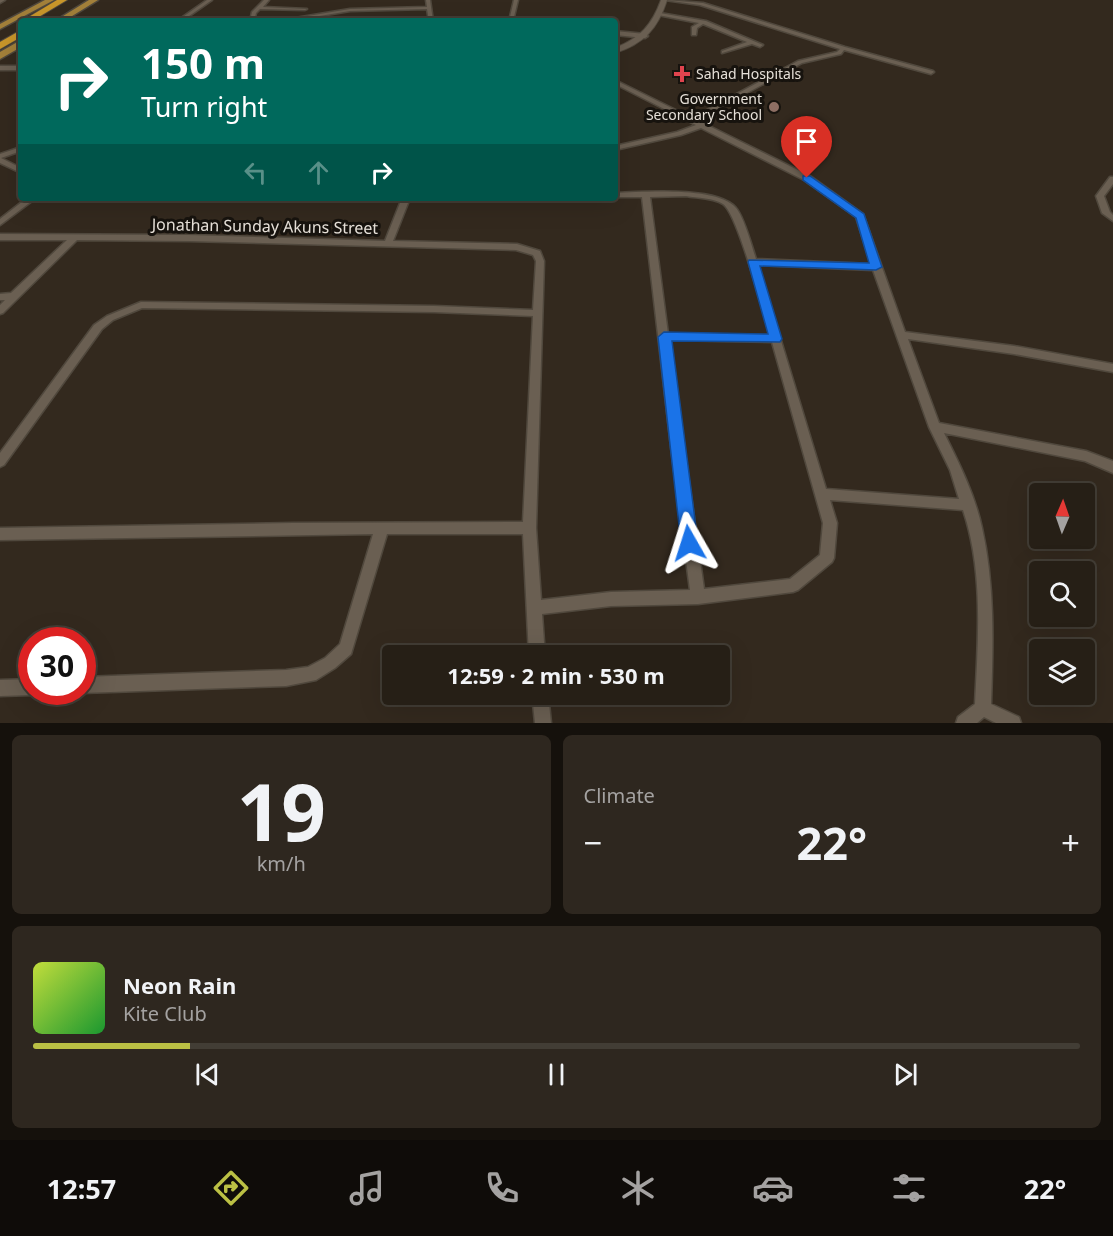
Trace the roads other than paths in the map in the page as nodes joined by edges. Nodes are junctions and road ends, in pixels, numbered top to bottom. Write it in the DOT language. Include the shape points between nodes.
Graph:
graph roads {
  1 [pos="50,0"];
  2 [pos="63,0"];
  3 [pos="79,0"];
  4 [pos="94,0"];
  5 [pos="210,0"];
  6 [pos="267,0"];
  7 [pos="428,0"];
  8 [pos="516,0"];
  9 [pos="666,0"];
  10 [pos="258,8"];
  11 [pos="428,8"];
  12 [pos="305,9"];
  13 [pos="660,14"];
  14 [pos="31,18"];
  15 [pos="47,18"];
  16 [pos="64,18"];
  17 [pos="183,18"];
  18 [pos="253,18"];
  19 [pos="298,18"];
  20 [pos="430,18"];
  21 [pos="512,18"];
  22 [pos="704,22"];
  23 [pos="18,26"];
  24 [pos="0,27"];
  25 [pos="618,33"];
  26 [pos="694,34"];
  27 [pos="0,35"];
  28 [pos="18,35"];
  29 [pos="645,36"];
  30 [pos="752,42"];
  31 [pos="760,45"];
  32 [pos="0,46"];
  33 [pos="18,46"];
  34 [pos="843,48"];
  35 [pos="618,50"];
  36 [pos="724,52"];
  37 [pos="0,56"];
  38 [pos="0,68"];
  39 [pos="18,68"];
  40 [pos="931,72"];
  41 [pos="618,83"];
  42 [pos="694,120"];
  43 [pos="704,124"];
  44 [pos="618,147"];
  45 [pos="18,150"];
  46 [pos="0,158"];
  47 [pos="18,169"];
  48 [pos="1113,179"];
  49 [pos="618,195"];
  50 [pos="646,196"];
  51 [pos="28,201"];
  52 [pos="405,201"];
  53 [pos="1113,219"];
  54 [pos="0,223"];
  55 [pos="0,237"];
  56 [pos="73,239"];
  57 [pos="388,243"];
  58 [pos="753,262"];
  59 [pos="876,267"];
  60 [pos="14,296"];
  61 [pos="0,297"];
  62 [pos="0,311"];
  63 [pos="538,313"];
  64 [pos="901,335"];
  65 [pos="664,337"];
  66 [pos="776,339"];
  67 [pos="1113,368"];
  68 [pos="935,427"];
  69 [pos="0,462"];
  70 [pos="1113,468"];
  71 [pos="822,494"];
  72 [pos="968,505"];
  73 [pos="382,528"];
  74 [pos="529,528"];
  75 [pos="0,534"];
  76 [pos="698,597"];
  77 [pos="533,608"];
  78 [pos="536,645"];
  79 [pos="96,685"];
  80 [pos="18,687"];
  81 [pos="0,688"];
  82 [pos="541,705"];
  83 [pos="983,708"];
  84 [pos="543,723"];
  85 [pos="964,723"];
  86 [pos="1013,723"];
  1 -- 24 [label="main road"];
  2 -- 14 [label="highway"];
  3 -- 15 [label="highway"];
  4 -- 16 [label="main road"];
  5 -- 17 [label="street"];
  6 -- 10 [label="street"];
  7 -- 11 [label="street"];
  8 -- 21 [label="street"];
  9 -- 13 [label="main road"];
  9 -- 34 [label="street" via="701,4"];
  10 -- 12 [label="street"];
  10 -- 18 [label="street"];
  11 -- 19 [label="street" via="350,10"];
  11 -- 20 [label="street"];
  13 -- 22 [label="street"];
  13 -- 29 [label="main road"];
  22 -- 26 [label="street" via="695,27"];
  22 -- 30 [label="street"];
  23 -- 27 [label="highway"];
  25 -- 29 [label="street"];
  28 -- 32 [label="highway"];
  29 -- 35 [label="main road"];
  30 -- 31 [label="street"];
  30 -- 36 [label="street"];
  33 -- 37 [label="main road"];
  34 -- 40 [label="street"];
  34 -- 42 [label="street" via="800,62"];
  38 -- 39 [label="street"];
  41 -- 42 [label="street"];
  42 -- 43 [label="street"];
  43 -- 44 [label="street" via="679,134"];
  43 -- 59 [label="street" via="807,178 860,216"];
  45 -- 46 [label="street"];
  46 -- 47 [label="street"];
  48 -- 53 [label="street" via="1100,196 1106,213"];
  49 -- 50 [label="street"];
  50 -- 58 [label="street" via="686,194 724,201 734,210"];
  50 -- 65 [label="street"];
  51 -- 54 [label="street"];
  52 -- 57 [label="street"];
  55 -- 56 [label="street, Jonathan Sunday Akuns Street"];
  56 -- 57 [label="street, Jonathan Sunday Akuns Street"];
  56 -- 60 [label="street"];
  57 -- 63 [label="street, Jonathan Sunday Akuns Street" via="530,249 540,261"];
  58 -- 59 [label="street"];
  58 -- 66 [label="street"];
  59 -- 64 [label="street"];
  60 -- 61 [label="street"];
  60 -- 62 [label="street"];
  63 -- 69 [label="street" via="141,305 98,327"];
  63 -- 74 [label="street"];
  64 -- 67 [label="street"];
  64 -- 68 [label="street"];
  65 -- 66 [label="street"];
  65 -- 76 [label="street"];
  66 -- 71 [label="street"];
  68 -- 70 [label="street" via="1086,456"];
  68 -- 72 [label="street"];
  71 -- 72 [label="street"];
  71 -- 76 [label="street" via="830,524 827,558 793,585"];
  72 -- 83 [label="street" via="982,569 986,628"];
  73 -- 74 [label="street"];
  73 -- 75 [label="street"];
  73 -- 79 [label="street" via="345,649 310,674"];
  74 -- 77 [label="street"];
  76 -- 77 [label="street" via="611,599"];
  77 -- 78 [label="street"];
  80 -- 81 [label="street"];
  82 -- 84 [label="street"];
  83 -- 85 [label="street"];
  83 -- 86 [label="street"];
}
